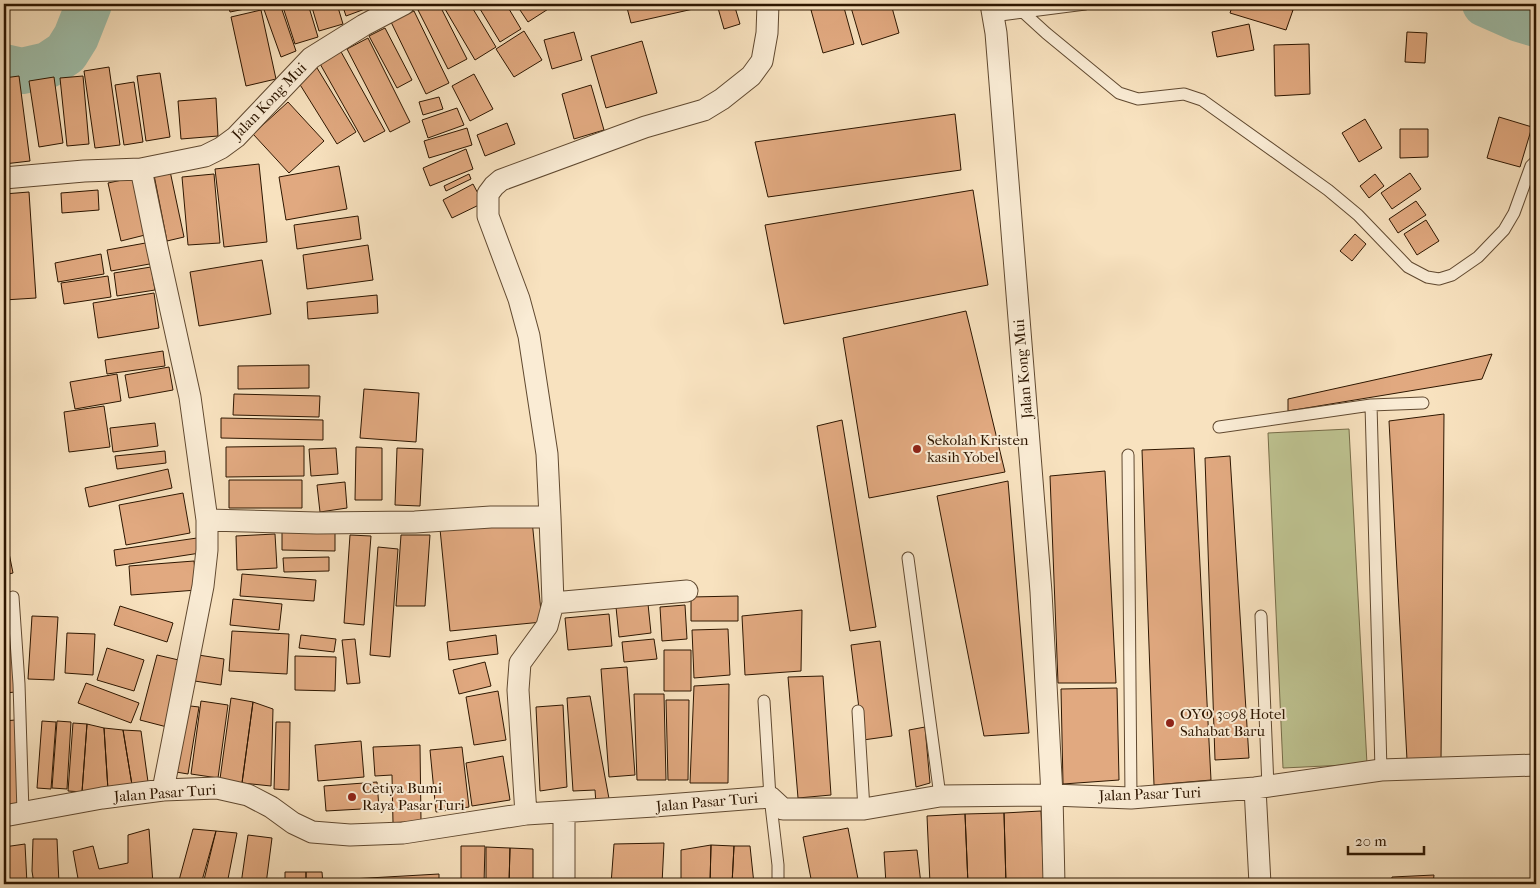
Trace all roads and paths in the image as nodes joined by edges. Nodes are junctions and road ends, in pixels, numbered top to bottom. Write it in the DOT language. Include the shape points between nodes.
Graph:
graph roads {
  1 [pos="404,4"];
  2 [pos="768,4"];
  3 [pos="1085,4"];
  4 [pos="992,10"];
  5 [pos="1023,12"];
  6 [pos="1536,161"];
  7 [pos="142,169"];
  8 [pos="4,178"];
  9 [pos="1423,403"];
  10 [pos="1371,405"];
  11 [pos="1219,427"];
  12 [pos="1128,455"];
  13 [pos="550,517"];
  14 [pos="207,520"];
  15 [pos="908,558"];
  16 [pos="687,591"];
  17 [pos="13,597"];
  18 [pos="553,603"];
  19 [pos="1261,616"];
  20 [pos="764,701"];
  21 [pos="858,711"];
  22 [pos="1536,765"];
  23 [pos="1381,770"];
  24 [pos="1262,788"];
  25 [pos="163,790"];
  26 [pos="1052,795"];
  27 [pos="940,796"];
  28 [pos="770,797"];
  29 [pos="1131,798"];
  30 [pos="864,809"];
  31 [pos="564,812"];
  32 [pos="14,814"];
  33 [pos="526,814"];
  34 [pos="564,884"];
  35 [pos="778,884"];
  36 [pos="1054,884"];
  37 [pos="1260,884"];
  1 -- 7 [label="street, Jalan Kong Mui" via="311,58 236,137 221,148 205,156"];
  2 -- 13 [label="street" via="762,61 751,76 722,99 704,110 645,126 502,180 488,194 488,216 529,336 547,454"];
  3 -- 5 [label="lane"];
  4 -- 5 [label="lane"];
  4 -- 26 [label="street, Jalan Kong Mui" via="1041,592"];
  5 -- 6 [label="lane" via="1119,93 1138,99 1184,94 1202,100 1328,190 1358,215 1408,268 1427,277 1439,279 1452,275 1478,257 1504,230"];
  7 -- 8 [label="street, Jalan Kong Mui"];
  7 -- 14 [label="street" via="190,397"];
  9 -- 10 [label="lane"];
  10 -- 11 [label="lane"];
  10 -- 23 [label="lane"];
  12 -- 29 [label="lane"];
  13 -- 14 [label="street" via="316,523"];
  13 -- 18 [label="street"];
  14 -- 25 [label="street" via="204,586"];
  15 -- 27 [label="lane"];
  16 -- 18 [label="street"];
  17 -- 32 [label="lane" via="19,684"];
  18 -- 33 [label="street" via="547,626 520,663 518,690"];
  19 -- 24 [label="lane"];
  20 -- 28 [label="lane"];
  21 -- 30 [label="lane"];
  22 -- 23 [label="street, Jalan Pasar Turi"];
  23 -- 24 [label="street, Jalan Pasar Turi"];
  24 -- 29 [label="street, Jalan Pasar Turi"];
  24 -- 37 [label="street"];
  25 -- 32 [label="street, Jalan Pasar Turi"];
  25 -- 33 [label="street, Jalan Pasar Turi" via="217,788 248,795 312,832 350,835 403,832"];
  26 -- 27 [label="street, Jalan Pasar Turi"];
  26 -- 29 [label="street, Jalan Pasar Turi"];
  26 -- 36 [label="street, Jalan Kong Mui"];
  27 -- 30 [label="street, Jalan Pasar Turi"];
  28 -- 30 [label="street, Jalan Pasar Turi" via="782,809"];
  28 -- 31 [label="street, Jalan Pasar Turi"];
  28 -- 35 [label="lane"];
  31 -- 33 [label="street, Jalan Pasar Turi"];
  31 -- 34 [label="street"];
}
